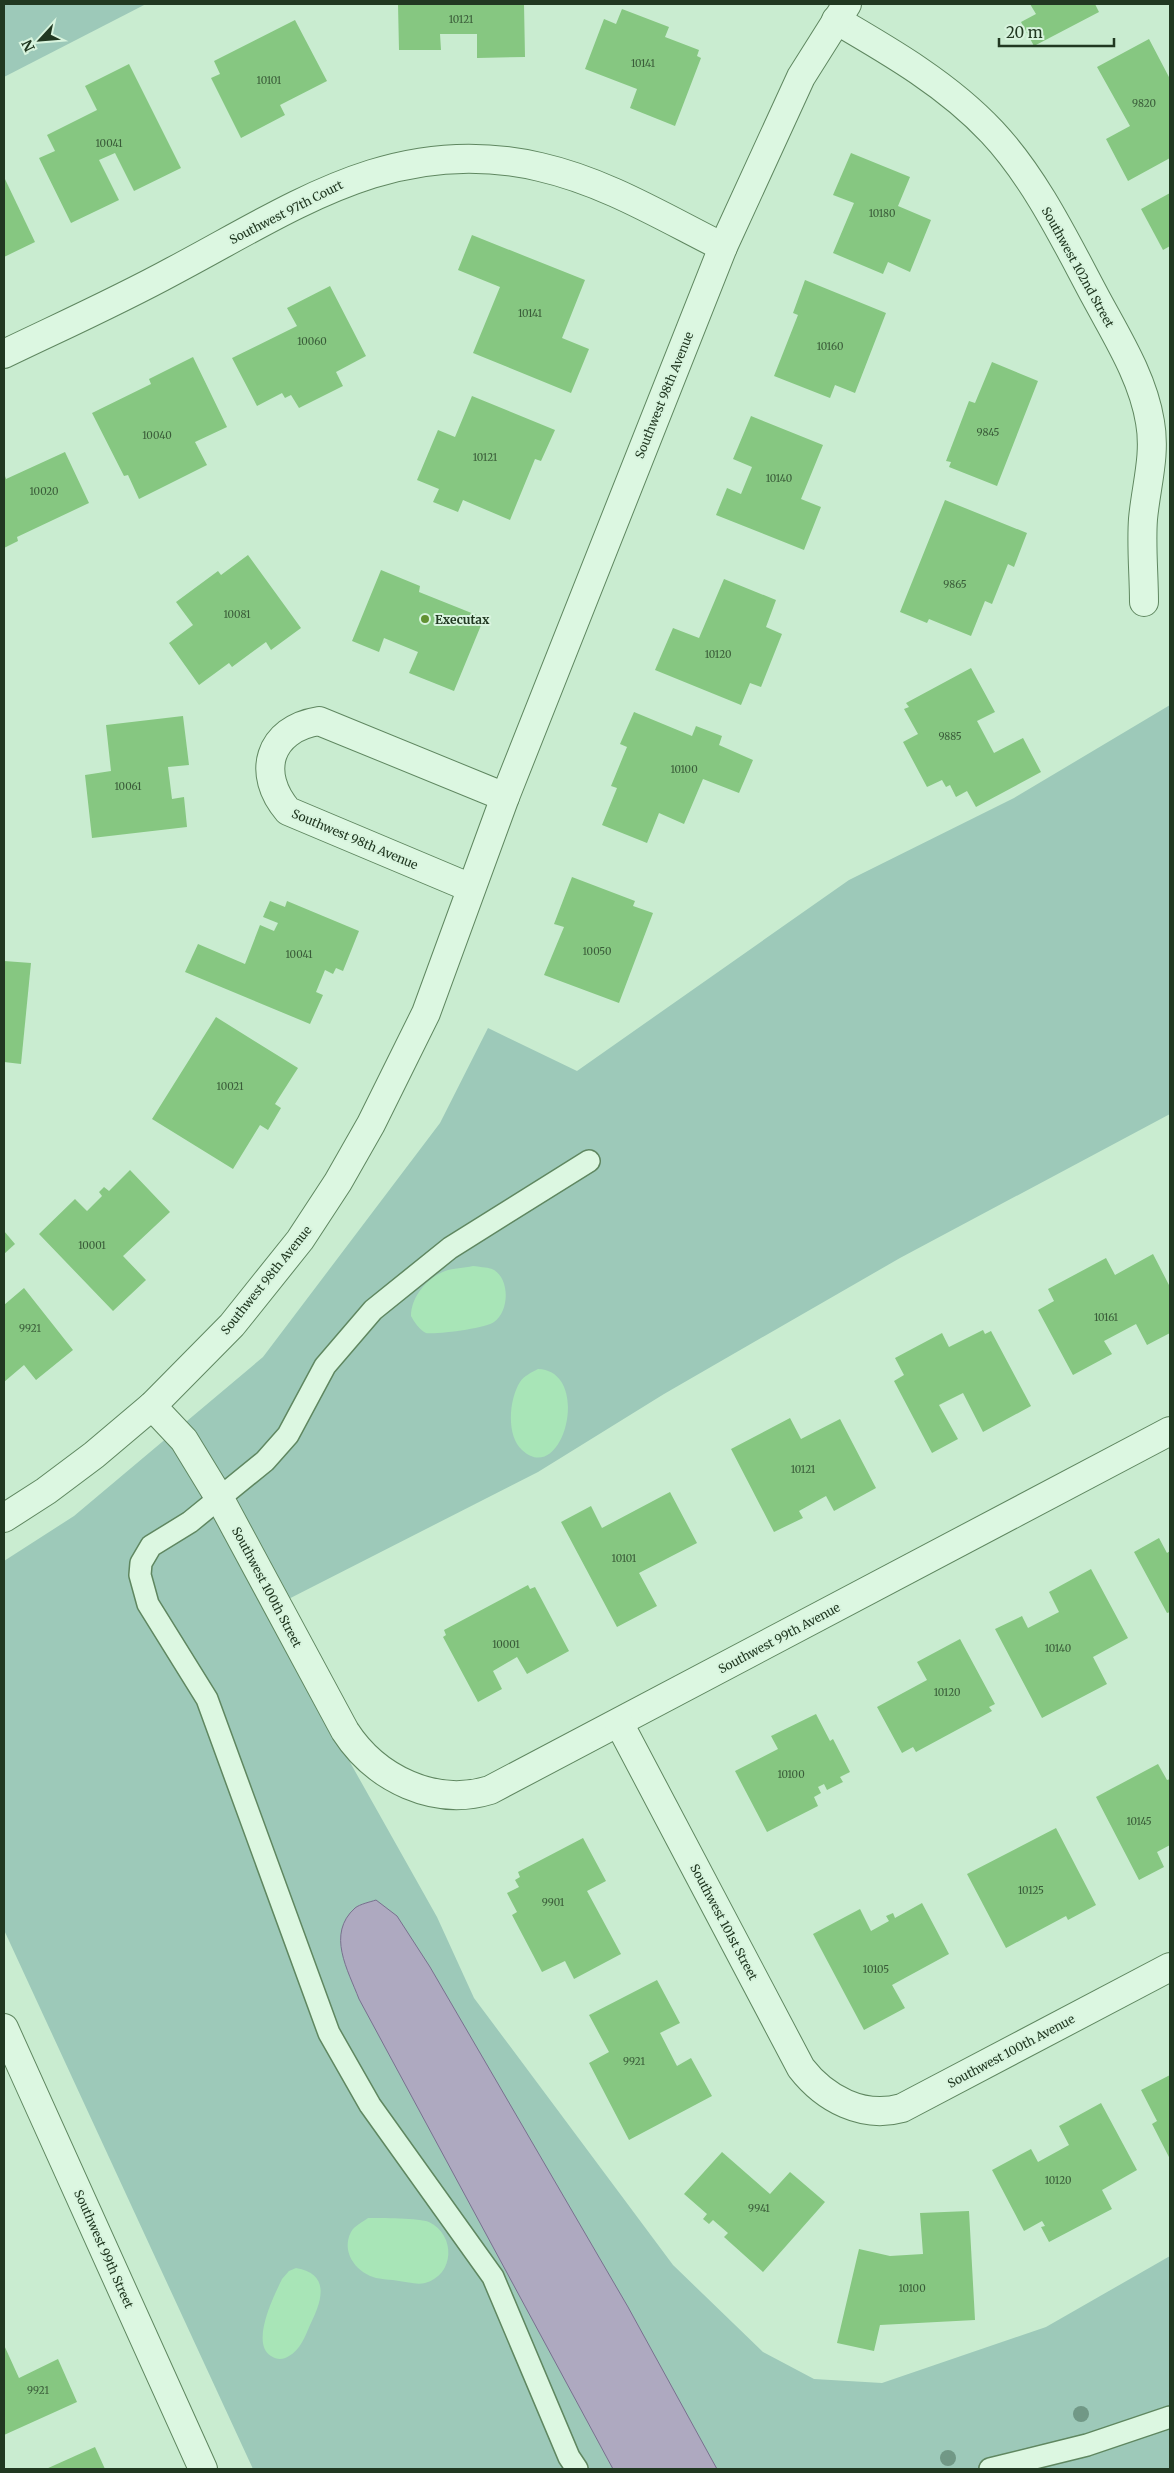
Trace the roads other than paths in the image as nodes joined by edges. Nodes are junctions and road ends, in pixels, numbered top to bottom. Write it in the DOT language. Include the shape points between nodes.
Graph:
graph roads {
  1 [pos="842,12"];
  2 [pos="723,247"];
  3 [pos="4,354"];
  4 [pos="1144,602"];
  5 [pos="505,797"];
  6 [pos="471,888"];
  7 [pos="589,1161"];
  8 [pos="152,1406"];
  9 [pos="1170,1431"];
  10 [pos="220,1499"];
  11 [pos="4,1518"];
  12 [pos="619,1723"];
  13 [pos="382,1769"];
  14 [pos="1170,1967"];
  15 [pos="4,2028"];
  16 [pos="848,2105"];
  17 [pos="1170,2417"];
  18 [pos="203,2469"];
  19 [pos="576,2469"];
  20 [pos="990,2469"];
  1 -- 2 [label="street, Southwest 98th Avenue" via="801,77"];
  1 -- 4 [label="street, Southwest 102nd Street" via="958,100 993,133 1053,219 1114,331 1141,386 1151,424 1152,458 1143,520"];
  2 -- 3 [label="street, Southwest 97th Court" via="616,192 559,171 464,158 426,160 373,173 320,193 150,283"];
  2 -- 5 [label="street, Southwest 98th Avenue"];
  5 -- 6 [label="street, Southwest 98th Avenue"];
  5 -- 6 [label="street, Southwest 98th Avenue" via="318,721 293,729 273,752 270,762 274,791 288,811"];
  6 -- 8 [label="street, Southwest 98th Avenue" via="426,1013 338,1182 300,1240 232,1325"];
  7 -- 10 [label="lane" via="450,1248 373,1310 325,1366 288,1434 265,1461"];
  8 -- 10 [label="street, Southwest 100th Street" via="184,1440"];
  8 -- 11 [label="street, Southwest 98th Avenue" via="46,1491"];
  9 -- 12 [label="street, Southwest 99th Avenue"];
  10 -- 13 [label="street, Southwest 100th Street" via="346,1731 356,1746"];
  10 -- 19 [label="lane" via="145,1553 140,1575 148,1604 207,1699 329,2033 370,2104 492,2276"];
  12 -- 13 [label="street, Southwest 99th Avenue" via="476,1795 425,1792"];
  12 -- 16 [label="street, Southwest 101st Street" via="801,2068 820,2088"];
  14 -- 16 [label="street, Southwest 100th Avenue" via="902,2108 873,2112"];
  15 -- 18 [label="street, Southwest 99th Street"];
  17 -- 20 [label="lane" via="1087,2445"];
}
